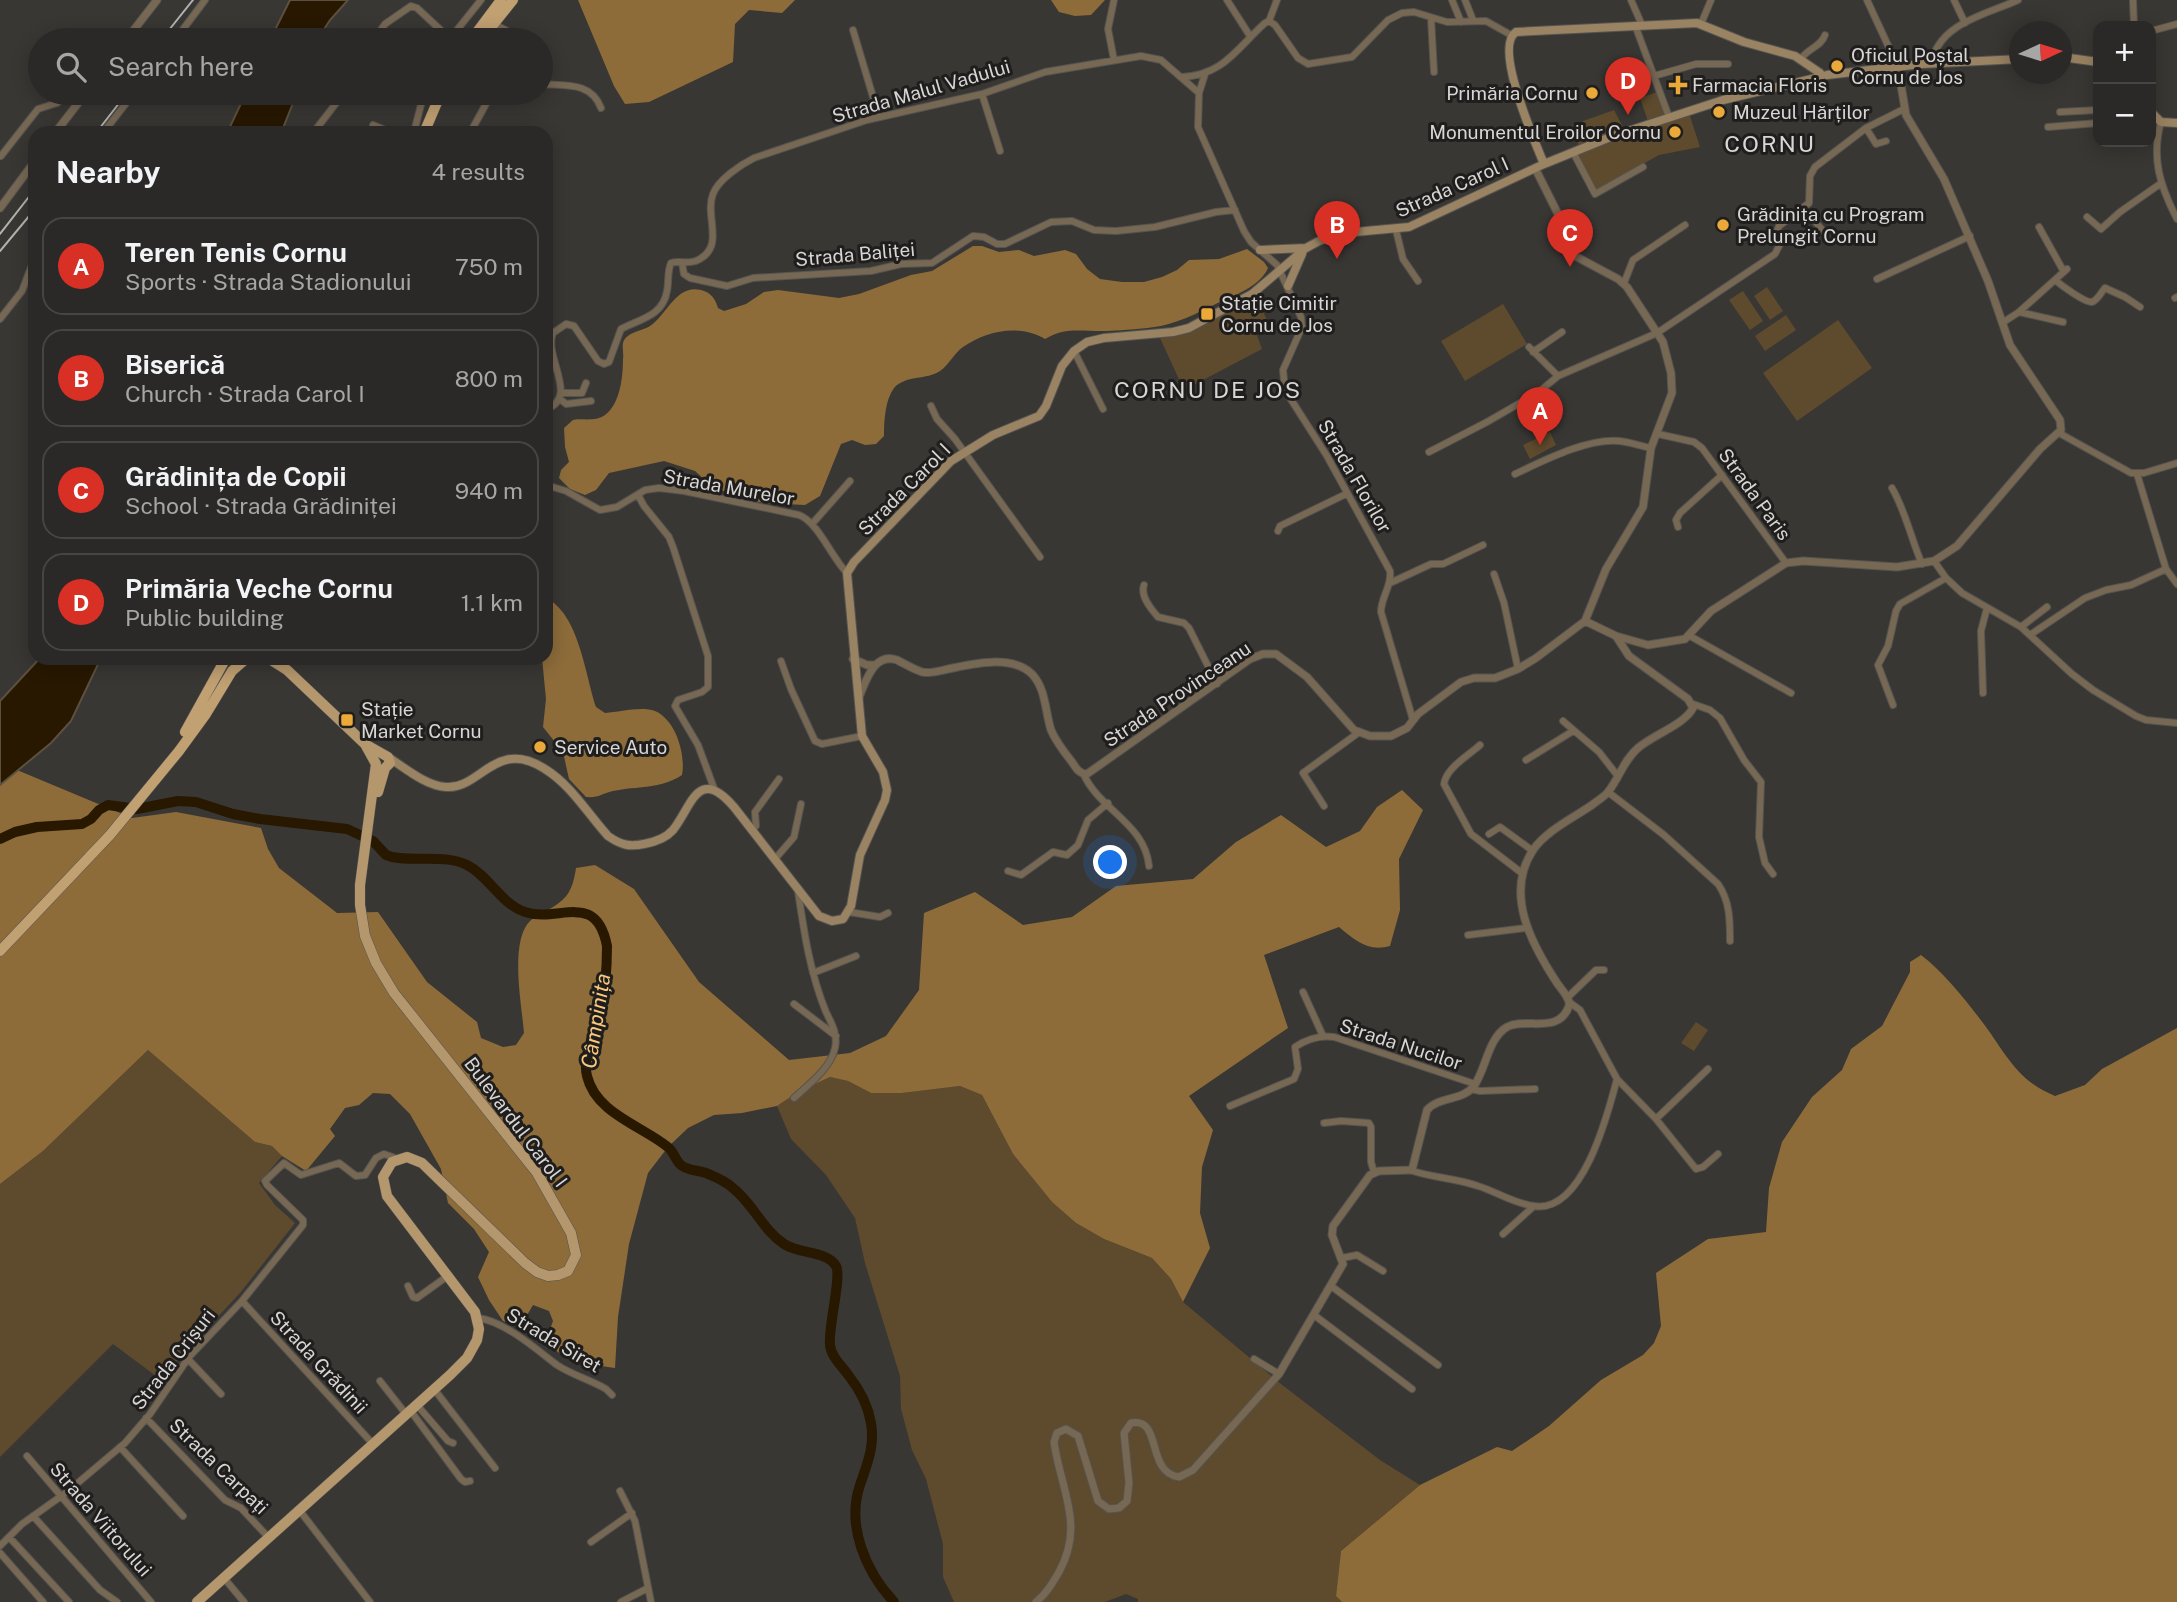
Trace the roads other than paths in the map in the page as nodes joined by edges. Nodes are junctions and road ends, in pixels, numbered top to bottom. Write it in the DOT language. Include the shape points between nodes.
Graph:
graph roads {
  1 [pos="157,0"];
  2 [pos="205,0"];
  3 [pos="481,0"];
  4 [pos="494,0"];
  5 [pos="501,0"];
  6 [pos="513,0"];
  7 [pos="1114,0"];
  8 [pos="1227,0"];
  9 [pos="1277,0"];
  10 [pos="1452,0"];
  11 [pos="1465,0"];
  12 [pos="1631,0"];
  13 [pos="1711,0"];
  14 [pos="1867,0"];
  15 [pos="1954,0"];
  16 [pos="2018,0"];
  17 [pos="2133,0"];
  18 [pos="1431,18"];
  19 [pos="1473,20"];
  20 [pos="1269,21"];
  21 [pos="2134,21"];
  22 [pos="1461,22"];
  23 [pos="494,23"];
  24 [pos="1965,23"];
  25 [pos="1701,24"];
  26 [pos="2177,24"];
  27 [pos="1638,25"];
  28 [pos="135,28"];
  29 [pos="184,28"];
  30 [pos="382,28"];
  31 [pos="439,28"];
  32 [pos="459,28"];
  33 [pos="476,28"];
  34 [pos="479,28"];
  35 [pos="490,28"];
  36 [pos="502,28"];
  37 [pos="2156,29"];
  38 [pos="853,30"];
  39 [pos="1511,35"];
  40 [pos="1825,35"];
  41 [pos="1250,36"];
  42 [pos="2072,58"];
  43 [pos="1801,59"];
  44 [pos="1114,60"];
  45 [pos="2009,60"];
  46 [pos="2093,61"];
  47 [pos="1728,64"];
  48 [pos="1931,64"];
  49 [pos="1898,67"];
  50 [pos="1434,72"];
  51 [pos="1205,74"];
  52 [pos="1822,75"];
  53 [pos="1654,76"];
  54 [pos="1181,77"];
  55 [pos="553,85"];
  56 [pos="1199,93"];
  57 [pos="982,94"];
  58 [pos="52,105"];
  59 [pos="77,105"];
  60 [pos="125,105"];
  61 [pos="335,105"];
  62 [pos="421,105"];
  63 [pos="436,105"];
  64 [pos="443,105"];
  65 [pos="485,105"];
  66 [pos="601,108"];
  67 [pos="1904,109"];
  68 [pos="2093,110"];
  69 [pos="2060,112"];
  70 [pos="879,117"];
  71 [pos="1669,117"];
  72 [pos="2156,120"];
  73 [pos="2093,123"];
  74 [pos="2177,123"];
  75 [pos="60,126"];
  76 [pos="108,126"];
  77 [pos="318,126"];
  78 [pos="416,126"];
  79 [pos="427,126"];
  80 [pos="434,126"];
  81 [pos="474,126"];
  82 [pos="2049,127"];
  83 [pos="1866,128"];
  84 [pos="1886,141"];
  85 [pos="2156,147"];
  86 [pos="1000,152"];
  87 [pos="1573,152"];
  88 [pos="1,156"];
  89 [pos="1544,164"];
  90 [pos="1643,167"];
  91 [pos="1535,168"];
  92 [pos="28,170"];
  93 [pos="2160,184"];
  94 [pos="0,208"];
  95 [pos="1804,208"];
  96 [pos="1235,210"];
  97 [pos="2087,217"];
  98 [pos="2177,219"];
  99 [pos="1685,225"];
  100 [pos="2039,227"];
  101 [pos="1396,230"];
  102 [pos="1823,231"];
  103 [pos="1970,236"];
  104 [pos="1306,248"];
  105 [pos="1260,250"];
  106 [pos="682,262"];
  107 [pos="1280,270"];
  108 [pos="28,275"];
  109 [pos="1877,278"];
  110 [pos="2055,280"];
  111 [pos="1418,281"];
  112 [pos="1624,283"];
  113 [pos="1288,286"];
  114 [pos="2140,307"];
  115 [pos="2019,312"];
  116 [pos="0,319"];
  117 [pos="2063,322"];
  118 [pos="2002,323"];
  119 [pos="1562,332"];
  120 [pos="553,333"];
  121 [pos="1657,333"];
  122 [pos="1074,351"];
  123 [pos="553,359"];
  124 [pos="1558,376"];
  125 [pos="586,383"];
  126 [pos="561,396"];
  127 [pos="591,401"];
  128 [pos="931,405"];
  129 [pos="553,407"];
  130 [pos="1102,409"];
  131 [pos="2059,433"];
  132 [pos="1658,434"];
  133 [pos="1651,448"];
  134 [pos="964,452"];
  135 [pos="1429,452"];
  136 [pos="2177,463"];
  137 [pos="1515,474"];
  138 [pos="2137,474"];
  139 [pos="1722,475"];
  140 [pos="850,481"];
  141 [pos="553,487"];
  142 [pos="1892,488"];
  143 [pos="1346,494"];
  144 [pos="638,495"];
  145 [pos="812,524"];
  146 [pos="1678,527"];
  147 [pos="1278,531"];
  148 [pos="1483,545"];
  149 [pos="1040,557"];
  150 [pos="1934,561"];
  151 [pos="1786,563"];
  152 [pos="1922,564"];
  153 [pos="2166,569"];
  154 [pos="847,573"];
  155 [pos="1494,574"];
  156 [pos="1946,578"];
  157 [pos="1390,583"];
  158 [pos="2177,584"];
  159 [pos="1144,585"];
  160 [pos="2046,607"];
  161 [pos="1987,608"];
  162 [pos="1585,621"];
  163 [pos="2021,627"];
  164 [pos="2030,635"];
  165 [pos="1616,636"];
  166 [pos="1690,636"];
  167 [pos="853,659"];
  168 [pos="780,661"];
  169 [pos="222,665"];
  170 [pos="228,665"];
  171 [pos="239,665"];
  172 [pos="279,665"];
  173 [pos="284,665"];
  174 [pos="875,665"];
  175 [pos="1518,668"];
  176 [pos="287,670"];
  177 [pos="1217,684"];
  178 [pos="1791,693"];
  179 [pos="1983,693"];
  180 [pos="857,701"];
  181 [pos="1693,704"];
  182 [pos="1893,705"];
  183 [pos="1413,720"];
  184 [pos="1563,721"];
  185 [pos="2177,723"];
  186 [pos="1573,731"];
  187 [pos="186,732"];
  188 [pos="1358,733"];
  189 [pos="862,736"];
  190 [pos="1480,746"];
  191 [pos="1527,760"];
  192 [pos="383,762"];
  193 [pos="1084,775"];
  194 [pos="1617,775"];
  195 [pos="779,779"];
  196 [pos="715,791"];
  197 [pos="142,792"];
  198 [pos="1608,792"];
  199 [pos="1108,803"];
  200 [pos="801,804"];
  201 [pos="1324,806"];
  202 [pos="752,830"];
  203 [pos="107,834"];
  204 [pos="1489,834"];
  205 [pos="1533,851"];
  206 [pos="775,859"];
  207 [pos="1149,866"];
  208 [pos="1008,871"];
  209 [pos="1523,874"];
  210 [pos="1773,874"];
  211 [pos="798,889"];
  212 [pos="849,912"];
  213 [pos="888,913"];
  214 [pos="1527,928"];
  215 [pos="1468,935"];
  216 [pos="1730,941"];
  217 [pos="0,943"];
  218 [pos="0,951"];
  219 [pos="856,956"];
  220 [pos="1604,970"];
  221 [pos="813,973"];
  222 [pos="1303,992"];
  223 [pos="1568,1000"];
  224 [pos="794,1004"];
  225 [pos="836,1036"];
  226 [pos="1323,1036"];
  227 [pos="1708,1069"];
  228 [pos="1617,1079"];
  229 [pos="1473,1087"];
  230 [pos="1535,1089"];
  231 [pos="794,1098"];
  232 [pos="1230,1106"];
  233 [pos="1656,1119"];
  234 [pos="1324,1124"];
  235 [pos="1718,1154"];
  236 [pos="398,1159"];
  237 [pos="1410,1170"];
  238 [pos="1374,1172"];
  239 [pos="1534,1206"];
  240 [pos="1503,1234"];
  241 [pos="1342,1258"];
  242 [pos="1383,1271"];
  243 [pos="449,1275"];
  244 [pos="408,1286"];
  245 [pos="1331,1286"];
  246 [pos="242,1301"];
  247 [pos="1314,1315"];
  248 [pos="478,1318"];
  249 [pos="188,1359"];
  250 [pos="1254,1359"];
  251 [pos="1438,1365"];
  252 [pos="1279,1374"];
  253 [pos="380,1381"];
  254 [pos="434,1389"];
  255 [pos="1412,1389"];
  256 [pos="221,1394"];
  257 [pos="612,1395"];
  258 [pos="411,1410"];
  259 [pos="146,1418"];
  260 [pos="453,1443"];
  261 [pos="373,1444"];
  262 [pos="120,1447"];
  263 [pos="27,1456"];
  264 [pos="495,1468"];
  265 [pos="470,1481"];
  266 [pos="620,1491"];
  267 [pos="60,1497"];
  268 [pos="300,1511"];
  269 [pos="632,1513"];
  270 [pos="33,1516"];
  271 [pos="183,1516"];
  272 [pos="9,1536"];
  273 [pos="270,1538"];
  274 [pos="591,1542"];
  275 [pos="0,1546"];
  276 [pos="0,1553"];
  277 [pos="224,1578"];
  278 [pos="648,1588"];
  279 [pos="43,1602"];
  280 [pos="69,1602"];
  281 [pos="117,1602"];
  282 [pos="151,1602"];
  283 [pos="197,1602"];
  284 [pos="244,1602"];
  285 [pos="370,1602"];
  286 [pos="621,1602"];
  287 [pos="651,1602"];
  288 [pos="1036,1602"];
  1 -- 28 [label="street"];
  2 -- 29 [label="street"];
  3 -- 32 [label="street"];
  4 -- 33 [label="highway"];
  5 -- 34 [label="highway"];
  6 -- 23 [label="highway"];
  7 -- 44 [label="street" via="1108,29"];
  8 -- 41 [label="street"];
  9 -- 20 [label="street"];
  10 -- 22 [label="street"];
  11 -- 19 [label="street"];
  12 -- 27 [label="street"];
  13 -- 25 [label="street"];
  14 -- 49 [label="street"];
  15 -- 24 [label="street"];
  16 -- 24 [label="street"];
  17 -- 21 [label="street"];
  18 -- 20 [label="street" via="1414,12 1396,14 1352,57 1314,64 1298,58"];
  18 -- 22 [label="street"];
  18 -- 50 [label="street"];
  19 -- 22 [label="street"];
  19 -- 39 [label="street" via="1489,22"];
  20 -- 41 [label="street"];
  23 -- 35 [label="highway"];
  23 -- 36 [label="street"];
  24 -- 48 [label="street" via="1938,43"];
  25 -- 27 [label="main road"];
  25 -- 43 [label="main road"];
  26 -- 37 [label="street"];
  27 -- 39 [label="main road"];
  27 -- 53 [label="street"];
  30 -- 31 [label="street" via="411,6"];
  38 -- 70 [label="street"];
  39 -- 89 [label="main road" via="1508,47 1518,94"];
  40 -- 43 [label="street"];
  41 -- 51 [label="street" via="1228,61"];
  42 -- 46 [label="main road"];
  43 -- 52 [label="main road"];
  44 -- 54 [label="street, Strada Malul Vadului" via="1154,57"];
  44 -- 57 [label="street, Strada Malul Vadului" via="1045,72"];
  45 -- 48 [label="main road"];
  47 -- 53 [label="street" via="1696,64"];
  48 -- 49 [label="main road"];
  49 -- 52 [label="main road"];
  49 -- 67 [label="street"];
  51 -- 54 [label="street"];
  51 -- 56 [label="street"];
  52 -- 71 [label="main road, Strada Carol I"];
  53 -- 71 [label="street"];
  54 -- 56 [label="street, Strada Malul Vadului"];
  55 -- 66 [label="street" via="584,88"];
  56 -- 96 [label="street" via="1201,135"];
  57 -- 70 [label="street, Strada Malul Vadului"];
  57 -- 86 [label="street"];
  58 -- 88 [label="street" via="38,110"];
  59 -- 75 [label="street"];
  60 -- 76 [label="street"];
  61 -- 77 [label="street"];
  62 -- 78 [label="street"];
  63 -- 79 [label="highway"];
  64 -- 80 [label="highway"];
  65 -- 81 [label="street"];
  67 -- 83 [label="street"];
  67 -- 103 [label="street"];
  68 -- 69 [label="street"];
  70 -- 106 [label="street, Strada Malul Vadului" via="746,162 712,196 709,251 696,261"];
  71 -- 87 [label="main road, Strada Carol I"];
  72 -- 74 [label="main road"];
  73 -- 82 [label="street"];
  83 -- 84 [label="street" via="1876,144"];
  83 -- 95 [label="street" via="1815,167 1809,203"];
  85 -- 93 [label="street"];
  87 -- 89 [label="main road, Strada Carol I"];
  87 -- 90 [label="street" via="1595,194"];
  89 -- 91 [label="main road, Strada Carol I"];
  91 -- 101 [label="main road, Strada Carol I"];
  91 -- 112 [label="street" via="1563,224 1570,253"];
  92 -- 94 [label="street"];
  93 -- 97 [label="street" via="2101,229"];
  93 -- 98 [label="street"];
  95 -- 102 [label="street"];
  95 -- 121 [label="street" via="1779,226 1780,244 1774,254"];
  96 -- 105 [label="street" via="1247,236"];
  96 -- 106 [label="street, Strada Baliței" via="1116,231 1094,230 1072,221 1051,222 1005,244 973,236 932,263 752,278 731,286 690,278 684,274"];
  99 -- 112 [label="street" via="1633,260"];
  100 -- 110 [label="street" via="2065,270"];
  101 -- 104 [label="main road, Strada Carol I" via="1337,234"];
  101 -- 111 [label="street" via="1403,259"];
  103 -- 109 [label="street"];
  103 -- 118 [label="street"];
  104 -- 105 [label="main road"];
  104 -- 107 [label="main road, Strada Carol I"];
  104 -- 113 [label="main road"];
  105 -- 107 [label="street"];
  106 -- 120 [label="street, Strada Malul Vadului" via="669,266 666,296 658,310 619,332 607,363 598,361 574,326 566,324"];
  107 -- 113 [label="street, Strada Florilor"];
  107 -- 122 [label="main road, Strada Carol I" via="1247,298 1189,328 1095,339"];
  108 -- 116 [label="street"];
  110 -- 114 [label="street" via="2086,301 2097,299 2105,288"];
  110 -- 115 [label="street"];
  112 -- 121 [label="street"];
  113 -- 143 [label="street, Strada Florilor" via="1302,322 1283,370 1285,390 1321,444"];
  115 -- 117 [label="street"];
  115 -- 118 [label="street"];
  118 -- 131 [label="street" via="2017,357 2060,420"];
  119 -- 124 [label="street" via="1531,350"];
  121 -- 124 [label="street"];
  121 -- 132 [label="street" via="1667,353 1672,383"];
  122 -- 130 [label="street"];
  122 -- 134 [label="main road, Strada Carol I" via="1039,416"];
  123 -- 126 [label="street, Strada Malul Vadului"];
  124 -- 135 [label="street" via="1539,392"];
  125 -- 126 [label="street" via="582,393"];
  126 -- 127 [label="street" via="566,404"];
  126 -- 129 [label="street"];
  128 -- 134 [label="street"];
  131 -- 138 [label="street"];
  131 -- 150 [label="street" via="1957,546"];
  132 -- 133 [label="street"];
  132 -- 139 [label="street, Strada Paris" via="1698,444"];
  133 -- 137 [label="street" via="1616,440 1602,442"];
  133 -- 162 [label="street" via="1643,507 1610,562"];
  134 -- 149 [label="street"];
  134 -- 154 [label="main road, Strada Carol I" via="941,470"];
  136 -- 138 [label="street"];
  138 -- 153 [label="street"];
  139 -- 146 [label="street" via="1680,513"];
  139 -- 151 [label="street, Strada Paris"];
  140 -- 145 [label="street"];
  141 -- 144 [label="street, Strada Murelor" via="600,510"];
  142 -- 152 [label="street" via="1903,506"];
  143 -- 147 [label="street"];
  143 -- 157 [label="street, Strada Florilor" via="1387,564"];
  144 -- 145 [label="street, Strada Murelor" via="652,488 684,491 799,515"];
  144 -- 196 [label="street" via="669,537 708,656 708,687 678,700 675,706 698,745"];
  145 -- 154 [label="street, Strada Murelor"];
  148 -- 157 [label="street"];
  150 -- 152 [label="street"];
  150 -- 156 [label="street"];
  151 -- 152 [label="street"];
  151 -- 166 [label="street" via="1711,611"];
  153 -- 158 [label="street"];
  153 -- 164 [label="street" via="2085,598"];
  154 -- 167 [label="main road"];
  155 -- 175 [label="street"];
  156 -- 161 [label="street"];
  156 -- 182 [label="street" via="1905,600 1896,611 1878,666"];
  157 -- 183 [label="street" via="1381,612"];
  159 -- 177 [label="street" via="1145,598 1158,617 1189,628"];
  160 -- 163 [label="street"];
  161 -- 163 [label="street"];
  161 -- 179 [label="street" via="1981,631"];
  162 -- 165 [label="street"];
  162 -- 175 [label="street"];
  163 -- 164 [label="street"];
  164 -- 185 [label="street" via="2109,700 2146,720"];
  165 -- 166 [label="street" via="1648,645"];
  165 -- 181 [label="street" via="1629,656"];
  166 -- 178 [label="street"];
  167 -- 174 [label="street"];
  167 -- 180 [label="main road"];
  168 -- 189 [label="street" via="815,741 822,744"];
  169 -- 187 [label="highway"];
  170 -- 187 [label="highway"];
  171 -- 197 [label="highway" via="191,734"];
  172 -- 176 [label="main road"];
  173 -- 176 [label="main road"];
  174 -- 180 [label="street"];
  174 -- 193 [label="street" via="891,659 925,672 994,663 1025,669 1041,688 1054,736"];
  175 -- 183 [label="street" via="1495,678 1461,682"];
  176 -- 192 [label="main road"];
  177 -- 188 [label="street, Strada Provinceanu" via="1256,656 1276,654 1307,677"];
  177 -- 193 [label="street, Strada Provinceanu"];
  180 -- 189 [label="main road"];
  181 -- 194 [label="street" via="1687,716 1637,748"];
  181 -- 210 [label="street" via="1720,718 1761,782 1759,837 1765,863"];
  183 -- 188 [label="street" via="1407,729 1391,736"];
  184 -- 186 [label="street"];
  186 -- 191 [label="street"];
  186 -- 194 [label="street" via="1599,752"];
  187 -- 197 [label="highway"];
  188 -- 201 [label="street" via="1303,773"];
  189 -- 212 [label="main road" via="883,772 887,790 860,855"];
  190 -- 209 [label="street" via="1450,771 1444,784 1471,834"];
  192 -- 196 [label="main road" via="451,788 501,761 539,765 563,783 608,836 628,846 661,839 672,831 691,799 703,791"];
  192 -- 236 [label="main road, Bulevardul Carol I" via="363,866 360,895 365,936 394,993 546,1187 574,1241 572,1267 553,1276 531,1269 422,1163"];
  193 -- 199 [label="street"];
  194 -- 198 [label="street"];
  195 -- 202 [label="street" via="755,812"];
  196 -- 202 [label="main road"];
  197 -- 203 [label="highway"];
  198 -- 205 [label="street"];
  198 -- 216 [label="street" via="1718,884 1728,907"];
  199 -- 207 [label="street" via="1140,838"];
  199 -- 208 [label="street" via="1088,820 1078,845 1067,855 1053,852 1021,875"];
  200 -- 206 [label="street" via="794,837"];
  202 -- 206 [label="main road"];
  203 -- 217 [label="highway"];
  203 -- 218 [label="highway"];
  204 -- 205 [label="street" via="1500,827"];
  205 -- 209 [label="street"];
  206 -- 211 [label="main road"];
  209 -- 214 [label="street" via="1521,900"];
  211 -- 212 [label="main road" via="825,920 838,921"];
  211 -- 221 [label="street"];
  212 -- 213 [label="street" via="880,917"];
  214 -- 215 [label="street"];
  214 -- 223 [label="street"];
  219 -- 221 [label="street"];
  220 -- 223 [label="street" via="1596,970"];
  221 -- 225 [label="street"];
  222 -- 226 [label="street"];
  223 -- 228 [label="street" via="1580,1010"];
  223 -- 229 [label="street" via="1560,1018 1553,1022 1505,1028"];
  224 -- 225 [label="street"];
  225 -- 231 [label="street" via="832,1057"];
  226 -- 229 [label="street, Strada Nucilor"];
  226 -- 232 [label="street, Strada Nucilor" via="1296,1046 1294,1079"];
  227 -- 233 [label="street"];
  228 -- 233 [label="street"];
  228 -- 239 [label="street" via="1598,1140 1576,1184 1556,1202"];
  229 -- 230 [label="street, Strada Nucilor" via="1480,1091"];
  229 -- 237 [label="street" via="1427,1110"];
  233 -- 235 [label="street" via="1696,1169"];
  234 -- 238 [label="street" via="1369,1123"];
  236 -- 243 [label="main road" via="385,1171 387,1196"];
  236 -- 246 [label="street, Strada Crișuri" via="380,1155 365,1175 352,1175 339,1163 300,1175 284,1163 265,1179 303,1224"];
  237 -- 238 [label="street"];
  237 -- 239 [label="street" via="1467,1182"];
  238 -- 241 [label="street" via="1334,1226 1332,1236"];
  239 -- 240 [label="street"];
  241 -- 242 [label="street" via="1357,1255"];
  241 -- 245 [label="street"];
  243 -- 244 [label="street" via="417,1298"];
  243 -- 248 [label="main road"];
  245 -- 247 [label="street"];
  245 -- 251 [label="street"];
  246 -- 249 [label="street, Strada Crișuri"];
  246 -- 261 [label="street, Strada Grădinii"];
  247 -- 252 [label="street"];
  247 -- 255 [label="street"];
  248 -- 254 [label="main road" via="471,1352"];
  248 -- 257 [label="street, Strada Siret" via="489,1320"];
  249 -- 256 [label="street"];
  249 -- 259 [label="street, Strada Crișuri"];
  250 -- 252 [label="street"];
  252 -- 288 [label="street" via="1183,1476 1169,1474 1162,1467 1146,1424 1128,1424 1124,1440 1129,1492 1119,1508 1105,1508 1098,1501 1078,1436 1070,1430 1057,1433 1054,1442 1072,1534 1064,1562"];
  253 -- 258 [label="street"];
  254 -- 258 [label="main road"];
  254 -- 264 [label="street"];
  258 -- 260 [label="street"];
  258 -- 261 [label="main road"];
  258 -- 265 [label="street" via="461,1479"];
  259 -- 262 [label="street, Strada Crișuri"];
  259 -- 273 [label="street, Strada Carpați" via="225,1500 242,1508"];
  261 -- 268 [label="main road"];
  262 -- 267 [label="street, Strada Crișuri"];
  262 -- 271 [label="street"];
  263 -- 267 [label="street, Strada Viitorului"];
  266 -- 269 [label="street"];
  267 -- 270 [label="street, Strada Crișuri"];
  267 -- 282 [label="street, Strada Viitorului"];
  268 -- 273 [label="main road"];
  268 -- 285 [label="street"];
  269 -- 274 [label="street"];
  269 -- 278 [label="street"];
  270 -- 272 [label="street, Strada Crișuri"];
  270 -- 281 [label="street" via="100,1590"];
  272 -- 275 [label="street, Strada Crișuri"];
  272 -- 280 [label="street"];
  273 -- 277 [label="main road"];
  276 -- 279 [label="street"];
  277 -- 283 [label="main road"];
  277 -- 284 [label="street"];
  278 -- 286 [label="street"];
  278 -- 287 [label="street"];
}
